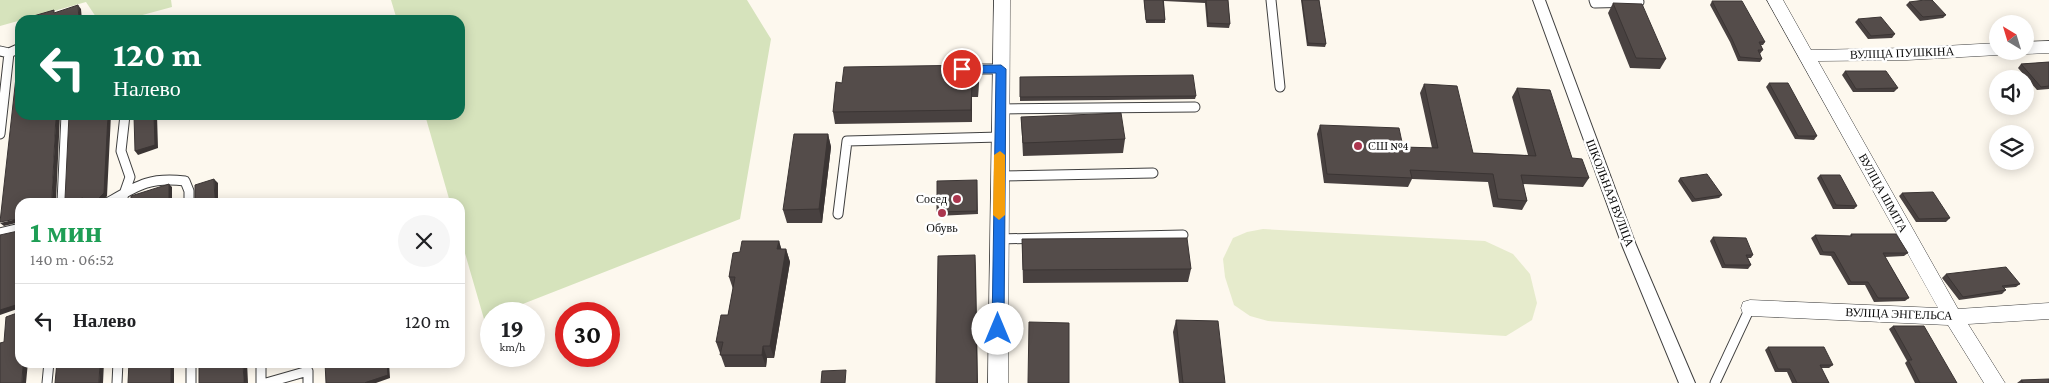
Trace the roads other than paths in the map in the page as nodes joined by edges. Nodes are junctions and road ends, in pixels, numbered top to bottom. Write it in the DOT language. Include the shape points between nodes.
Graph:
graph roads {
  1 [pos="1002,0"];
  2 [pos="1271,0"];
  3 [pos="1539,0"];
  4 [pos="1594,0"];
  5 [pos="1775,0"];
  6 [pos="1639,2"];
  7 [pos="2049,47"];
  8 [pos="2034,48"];
  9 [pos="1989,49"];
  10 [pos="4,52"];
  11 [pos="1806,56"];
  12 [pos="962,69"];
  13 [pos="1001,69"];
  14 [pos="1280,87"];
  15 [pos="1195,108"];
  16 [pos="1000,109"];
  17 [pos="66,120"];
  18 [pos="124,120"];
  19 [pos="0,134"];
  20 [pos="1000,137"];
  21 [pos="1153,173"];
  22 [pos="1000,176"];
  23 [pos="62,198"];
  24 [pos="123,198"];
  25 [pos="124,198"];
  26 [pos="189,198"];
  27 [pos="838,214"];
  28 [pos="15,229"];
  29 [pos="0,233"];
  30 [pos="1184,235"];
  31 [pos="999,239"];
  32 [pos="1750,308"];
  33 [pos="2049,311"];
  34 [pos="1953,317"];
  35 [pos="48,368"];
  36 [pos="118,368"];
  37 [pos="191,368"];
  38 [pos="261,368"];
  39 [pos="305,368"];
  40 [pos="308,368"];
  41 [pos="47,383"];
  42 [pos="117,383"];
  43 [pos="191,383"];
  44 [pos="262,383"];
  45 [pos="266,383"];
  46 [pos="308,383"];
  47 [pos="998,383"];
  48 [pos="1687,383"];
  49 [pos="1715,383"];
  50 [pos="1995,383"];
  1 -- 13 [label="street"];
  2 -- 14 [label="lane"];
  3 -- 48 [label="street, ШКОЛЬНАЯ ВУЛІЦА" via="1629,245"];
  4 -- 6 [label="lane" via="1595,3"];
  5 -- 11 [label="street, ВУЛІЦА ШМІТА"];
  7 -- 8 [label="street"];
  9 -- 11 [label="street, ВУЛІЦА ПУШКІНА"];
  10 -- 19 [label="lane"];
  11 -- 34 [label="street, ВУЛІЦА ШМІТА"];
  12 -- 13 [label="lane"];
  13 -- 16 [label="street"];
  15 -- 16 [label="lane"];
  16 -- 20 [label="street"];
  17 -- 23 [label="lane"];
  18 -- 24 [label="lane" via="121,151 130,177"];
  20 -- 22 [label="street"];
  20 -- 27 [label="lane" via="847,140"];
  21 -- 22 [label="lane"];
  22 -- 31 [label="street"];
  25 -- 26 [label="lane" via="140,184 166,180 185,181"];
  28 -- 29 [label="lane"];
  30 -- 31 [label="lane"];
  31 -- 47 [label="street"];
  32 -- 34 [label="street, ВУЛІЦА ЭНГЕЛЬСА"];
  32 -- 49 [label="lane"];
  33 -- 34 [label="street, ВУЛІЦА ЭНГЕЛЬСА"];
  34 -- 50 [label="street, ВУЛІЦА ШМІТА"];
  35 -- 41 [label="lane"];
  36 -- 42 [label="lane"];
  37 -- 43 [label="lane"];
  38 -- 44 [label="lane"];
  39 -- 45 [label="lane"];
  40 -- 46 [label="lane"];
}
